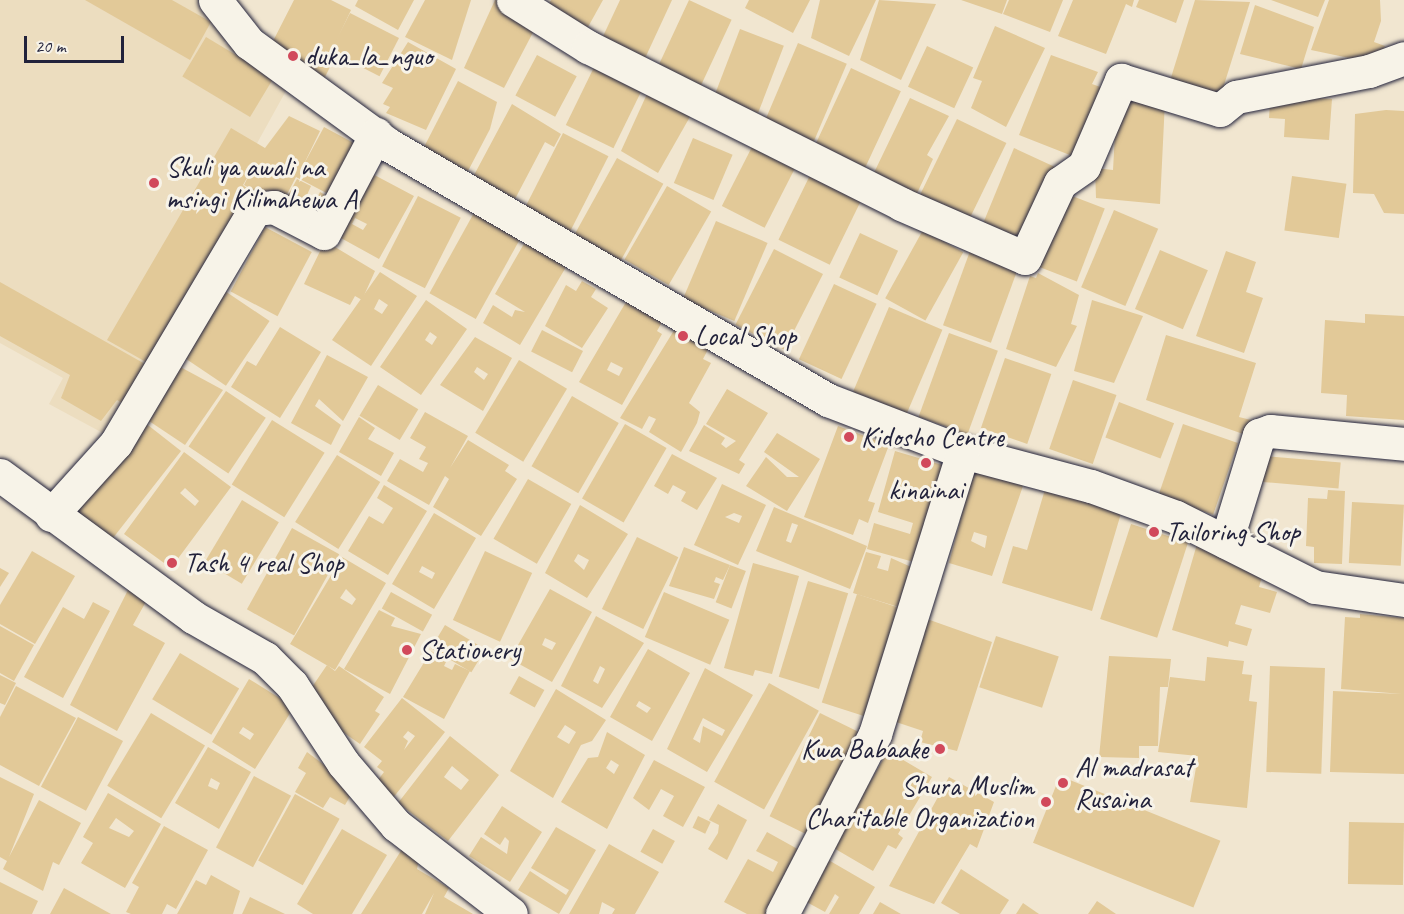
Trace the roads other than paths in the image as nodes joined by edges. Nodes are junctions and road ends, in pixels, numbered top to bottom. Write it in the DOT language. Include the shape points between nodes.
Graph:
graph roads {
  1 [pos="215,0"];
  2 [pos="513,0"];
  3 [pos="1404,58"];
  4 [pos="376,134"];
  5 [pos="1404,444"];
  6 [pos="963,452"];
  7 [pos="0,475"];
  8 [pos="51,515"];
  9 [pos="1226,542"];
  10 [pos="1404,600"];
  11 [pos="511,914"];
  12 [pos="782,914"];
  1 -- 4 [label="street" via="249,43"];
  2 -- 3 [label="street" via="588,47 901,204 1025,258 1060,183 1084,165 1121,80 1220,110 1236,97 1369,71"];
  4 -- 6 [label="street" via="521,225 828,400"];
  4 -- 8 [label="street" via="324,233 274,207 255,209 116,443"];
  5 -- 9 [label="street" via="1270,431 1258,435"];
  6 -- 9 [label="street" via="1091,486"];
  6 -- 12 [label="street" via="875,734"];
  7 -- 8 [label="street"];
  8 -- 11 [label="street" via="192,617 265,658 292,685 343,763 396,825"];
  9 -- 10 [label="street" via="1315,587"];
}
